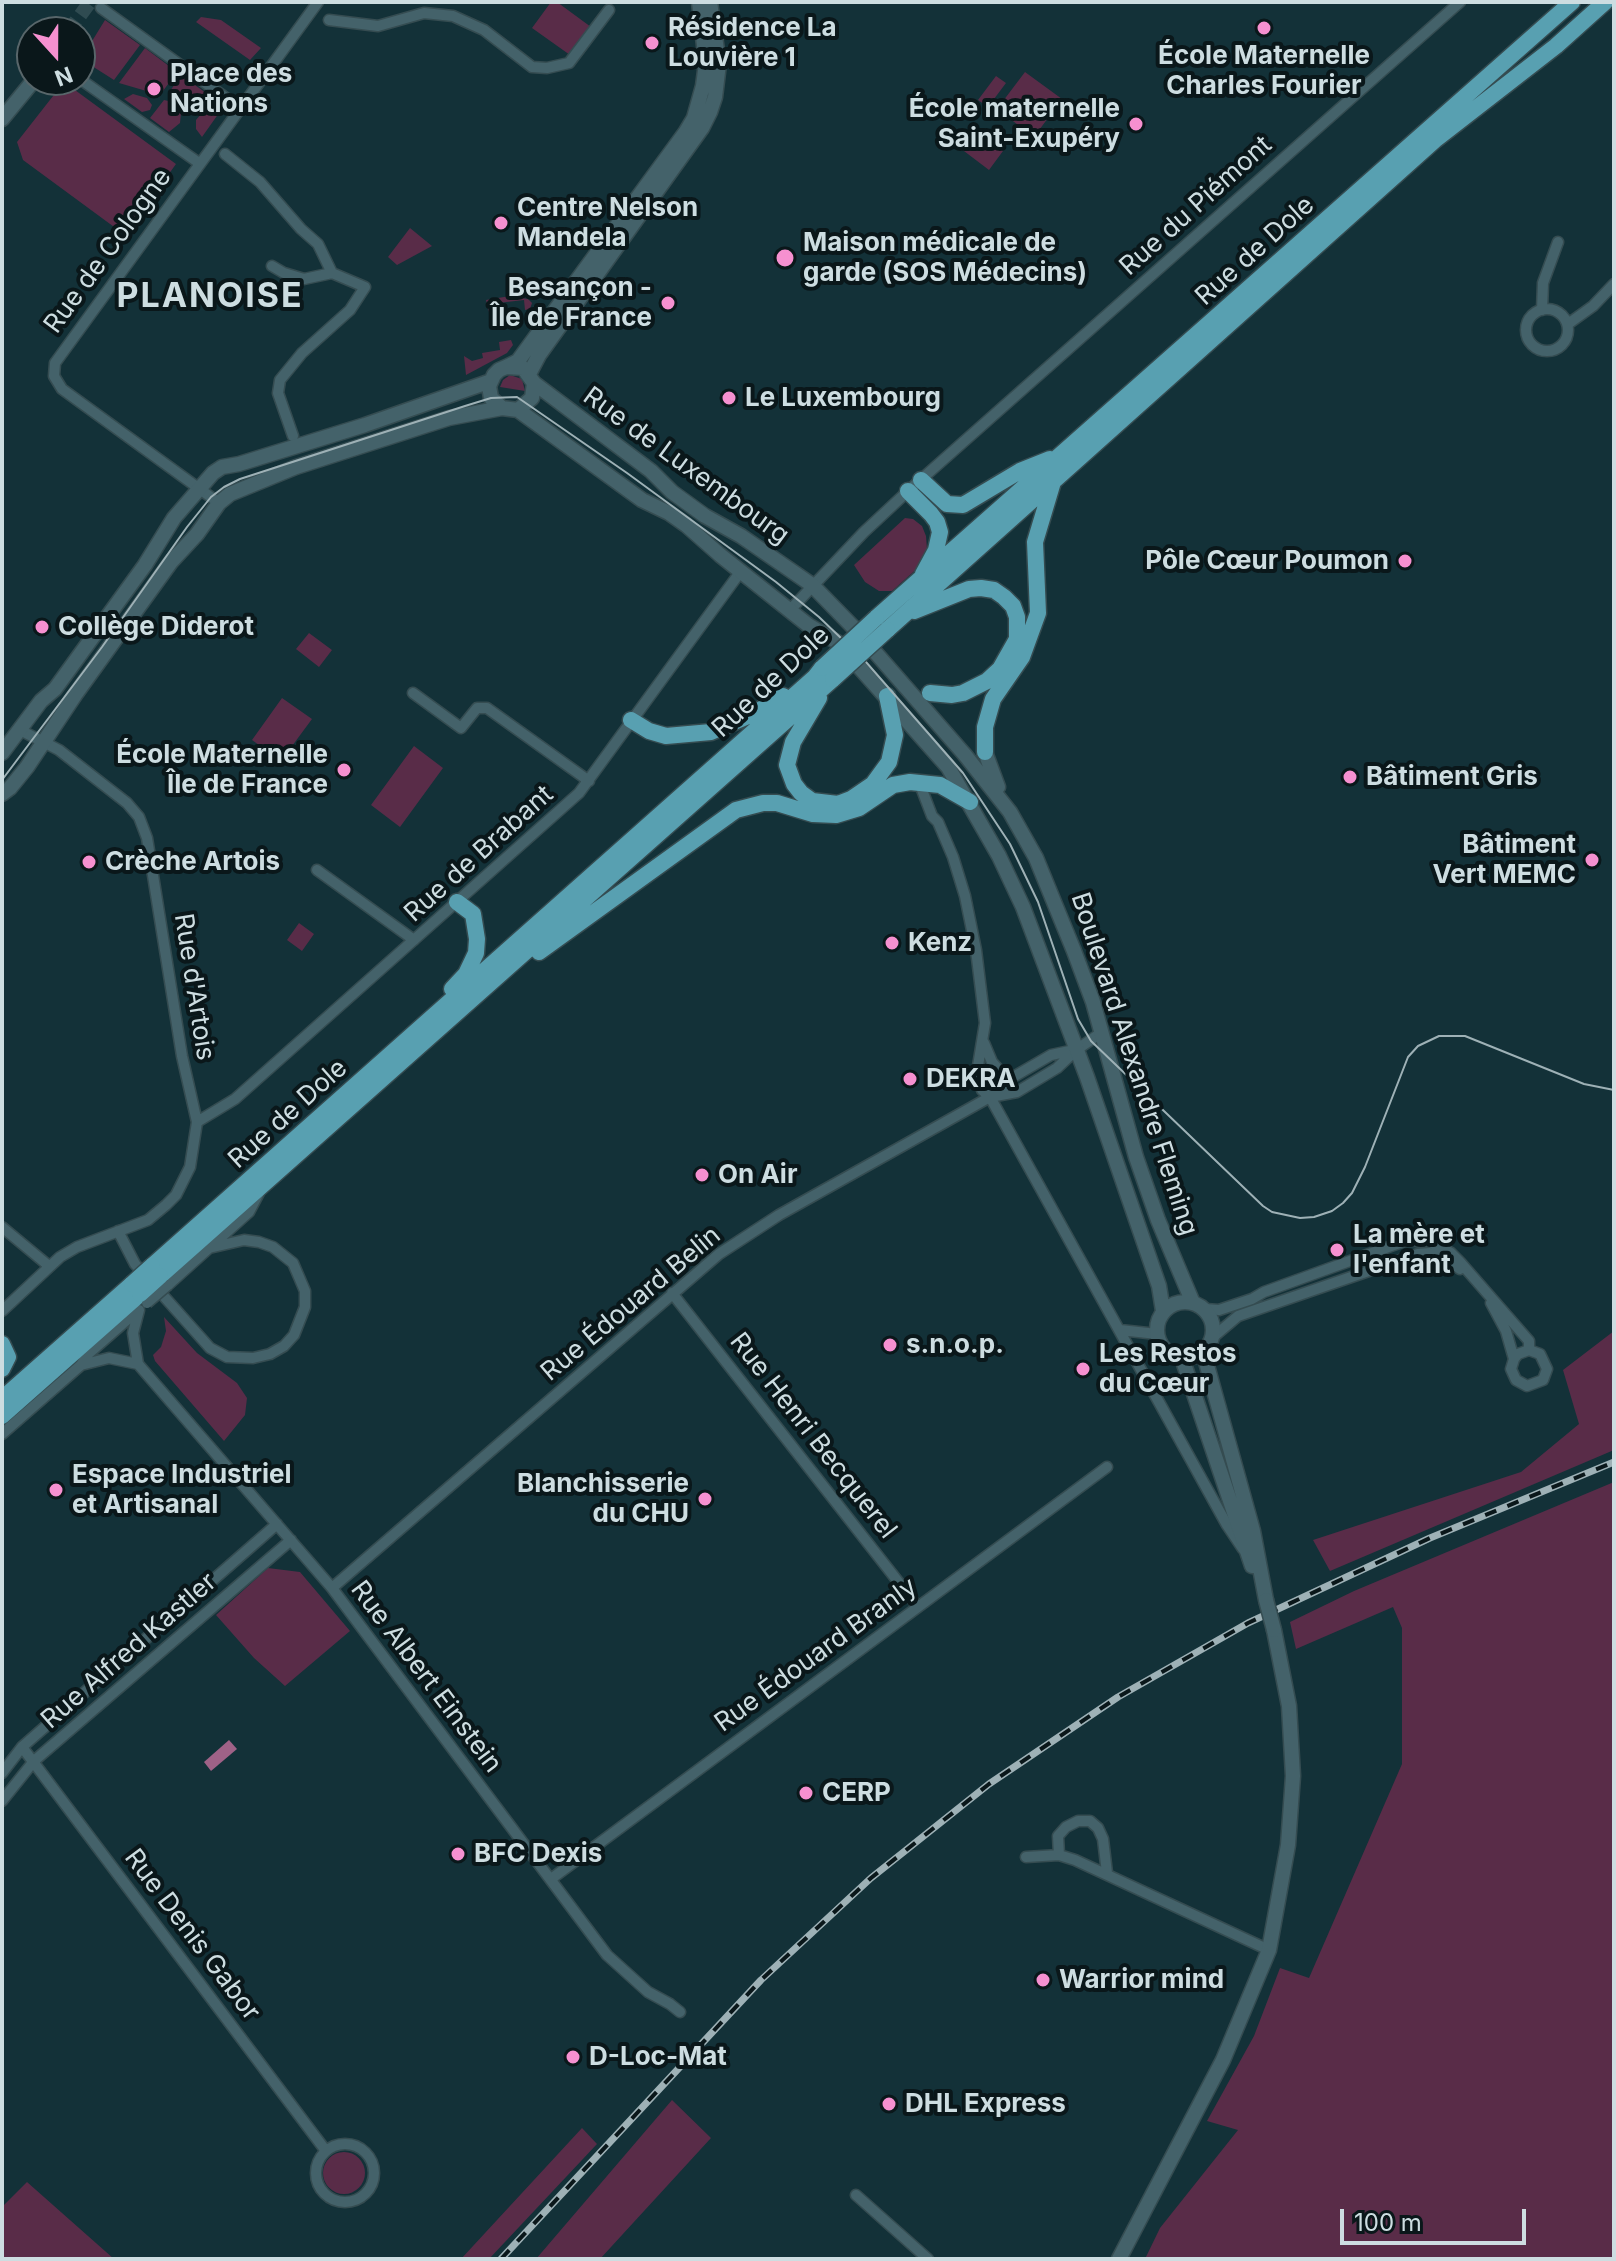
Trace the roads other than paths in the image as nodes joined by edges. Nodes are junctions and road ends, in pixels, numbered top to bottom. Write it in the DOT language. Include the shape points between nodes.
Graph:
graph roads {
  1 [pos="318,2"];
  2 [pos="699,2"];
  3 [pos="710,2"];
  4 [pos="1460,2"];
  5 [pos="1572,2"];
  6 [pos="1599,7"];
  7 [pos="101,8"];
  8 [pos="609,10"];
  9 [pos="329,20"];
  10 [pos="96,90"];
  11 [pos="22,96"];
  12 [pos="243,105"];
  13 [pos="2,119"];
  14 [pos="225,154"];
  15 [pos="199,163"];
  16 [pos="1558,242"];
  17 [pos="272,266"];
  18 [pos="332,273"];
  19 [pos="1614,284"];
  20 [pos="1542,310"];
  21 [pos="1568,324"];
  22 [pos="506,367"];
  23 [pos="532,378"];
  24 [pos="491,381"];
  25 [pos="502,408"];
  26 [pos="518,410"];
  27 [pos="293,436"];
  28 [pos="1063,454"];
  29 [pos="1054,479"];
  30 [pos="921,480"];
  31 [pos="197,488"];
  32 [pos="908,491"];
  33 [pos="219,503"];
  34 [pos="741,571"];
  35 [pos="918,583"];
  36 [pos="812,585"];
  37 [pos="790,610"];
  38 [pos="901,616"];
  39 [pos="881,624"];
  40 [pos="824,677"];
  41 [pos="906,689"];
  42 [pos="413,693"];
  43 [pos="930,693"];
  44 [pos="887,696"];
  45 [pos="631,720"];
  46 [pos="20,730"];
  47 [pos="45,743"];
  48 [pos="985,752"];
  49 [pos="2,753"];
  50 [pos="589,781"];
  51 [pos="919,782"];
  52 [pos="2,794"];
  53 [pos="970,802"];
  54 [pos="1010,812"];
  55 [pos="317,870"];
  56 [pos="457,902"];
  57 [pos="414,940"];
  58 [pos="469,1002"];
  59 [pos="1101,1033"];
  60 [pos="983,1041"];
  61 [pos="402,1045"];
  62 [pos="1076,1050"];
  63 [pos="1008,1080"];
  64 [pos="990,1097"];
  65 [pos="197,1122"];
  66 [pos="264,1184"];
  67 [pos="2,1227"];
  68 [pos="118,1231"];
  69 [pos="209,1248"];
  70 [pos="1366,1255"];
  71 [pos="49,1266"];
  72 [pos="1466,1271"];
  73 [pos="1358,1274"];
  74 [pos="160,1276"];
  75 [pos="672,1293"];
  76 [pos="139,1298"];
  77 [pos="1489,1298"];
  78 [pos="1199,1306"];
  79 [pos="2,1311"];
  80 [pos="1163,1311"];
  81 [pos="1120,1330"];
  82 [pos="1157,1334"];
  83 [pos="1210,1342"];
  84 [pos="2,1344"];
  85 [pos="1529,1350"];
  86 [pos="1182,1358"];
  87 [pos="1514,1359"];
  88 [pos="138,1364"];
  89 [pos="81,1365"];
  90 [pos="2,1369"];
  91 [pos="2,1399"];
  92 [pos="2,1416"];
  93 [pos="2,1434"];
  94 [pos="1107,1467"];
  95 [pos="277,1524"];
  96 [pos="291,1540"];
  97 [pos="1249,1559"];
  98 [pos="332,1588"];
  99 [pos="1266,1600"];
  100 [pos="918,1607"];
  101 [pos="22,1747"];
  102 [pos="34,1761"];
  103 [pos="2,1773"];
  104 [pos="2,1801"];
  105 [pos="1059,1855"];
  106 [pos="1026,1857"];
  107 [pos="1107,1873"];
  108 [pos="551,1879"];
  109 [pos="1269,1950"];
  110 [pos="680,2012"];
  111 [pos="326,2151"];
  112 [pos="856,2195"];
  113 [pos="928,2259"];
  114 [pos="1119,2259"];
  1 -- 12 [label="street, Rue de Cologne"];
  2 -- 22 [label="street" via="706,63 694,118 518,361"];
  3 -- 23 [label="street" via="719,64 710,112 539,355"];
  4 -- 30 [label="street, Rue du Piémont"];
  5 -- 28 [label="main road, Rue de Dole"];
  6 -- 29 [label="main road, Rue de Dole" via="1435,140"];
  7 -- 12 [label="street"];
  8 -- 9 [label="street" via="569,63 547,68 532,67 484,30 453,16 424,13 378,26"];
  10 -- 15 [label="street"];
  11 -- 13 [label="street"];
  12 -- 15 [label="street, Rue de Cologne"];
  14 -- 18 [label="street" via="260,182 318,244"];
  15 -- 31 [label="street, Rue de Cologne" via="54,370 62,389"];
  16 -- 20 [label="street" via="1543,283"];
  17 -- 18 [label="street" via="304,279"];
  18 -- 27 [label="street" via="365,287 350,310 280,380 278,393"];
  19 -- 21 [label="street"];
  20 -- 21 [label="street" via="1555,310"];
  20 -- 21 [label="street" via="1527,326 1538,349 1558,348 1567,338"];
  22 -- 23 [label="street" via="514,366"];
  22 -- 24 [label="street"];
  23 -- 26 [label="street" via="532,398"];
  23 -- 36 [label="street, Rue de Luxembourg" via="672,492"];
  24 -- 25 [label="street" via="491,398"];
  24 -- 31 [label="street" via="222,467"];
  25 -- 26 [label="street"];
  25 -- 33 [label="street" via="449,418 296,467 250,484"];
  26 -- 34 [label="street, Rue de Luxembourg" via="642,500 669,513"];
  28 -- 30 [label="main road" via="1020,471 963,505 947,504"];
  28 -- 35 [label="main road, Rue de Dole"];
  29 -- 38 [label="main road, Rue de Dole"];
  29 -- 48 [label="main road" via="1035,542 1038,613 1029,644 993,699"];
  30 -- 32 [label="street, Rue du Piémont"];
  31 -- 33 [label="street, Rue de Cologne"];
  31 -- 46 [label="street" via="74,664"];
  32 -- 35 [label="main road" via="940,532"];
  32 -- 36 [label="street, Rue du Piémont"];
  33 -- 47 [label="street" via="171,562"];
  34 -- 37 [label="street, Rue de Luxembourg"];
  34 -- 45 [label="street, Rue de Brabant"];
  35 -- 39 [label="main road, Rue de Dole"];
  36 -- 37 [label="street, Rue du Piémont"];
  36 -- 41 [label="street, Boulevard Alexandre Fleming"];
  37 -- 44 [label="street, Boulevard Alexandre Fleming" via="837,642"];
  38 -- 39 [label="main road, Rue de Dole"];
  38 -- 43 [label="main road" via="981,588 994,590 1013,606 1017,639 993,675 963,693"];
  39 -- 40 [label="main road, Rue de Dole, bridge"];
  40 -- 44 [label="main road" via="787,765 794,784 812,801 838,804 863,792 889,762 895,735"];
  40 -- 45 [label="main road" via="711,732 666,736"];
  40 -- 58 [label="main road, Rue de Dole"];
  40 -- 61 [label="main road, Rue de Dole"];
  41 -- 43 [label="street"];
  41 -- 54 [label="street, Boulevard Alexandre Fleming"];
  42 -- 50 [label="street" via="461,728 477,708 487,708"];
  44 -- 53 [label="street, Boulevard Alexandre Fleming" via="941,758"];
  45 -- 50 [label="street, Rue de Brabant"];
  46 -- 47 [label="street, Rue d'Artois"];
  46 -- 49 [label="street"];
  47 -- 52 [label="street"];
  47 -- 65 [label="street, Rue d'Artois" via="127,803 145,830"];
  48 -- 54 [label="street"];
  50 -- 56 [label="street, Rue de Brabant"];
  51 -- 53 [label="main road" via="947,787"];
  51 -- 58 [label="main road" via="893,785 859,808 836,815 777,803 736,810"];
  51 -- 60 [label="street" via="965,896 983,1001"];
  53 -- 62 [label="street, Boulevard Alexandre Fleming" via="1023,907"];
  54 -- 59 [label="street, Boulevard Alexandre Fleming" via="1055,898"];
  55 -- 57 [label="street"];
  56 -- 57 [label="street, Rue de Brabant"];
  56 -- 61 [label="main road" via="473,914 476,953 466,974"];
  57 -- 65 [label="street, Rue de Brabant" via="235,1099"];
  58 -- 66 [label="main road, Rue de Dole"];
  59 -- 62 [label="street, Rue Édouard Belin"];
  59 -- 78 [label="street, Boulevard Alexandre Fleming" via="1158,1220"];
  60 -- 63 [label="street"];
  60 -- 64 [label="street" via="977,1072"];
  61 -- 74 [label="main road, Rue de Dole"];
  62 -- 63 [label="street" via="1051,1055"];
  62 -- 64 [label="street, Rue Édouard Belin" via="1017,1092"];
  62 -- 80 [label="street, Boulevard Alexandre Fleming" via="1159,1286"];
  63 -- 64 [label="street"];
  64 -- 75 [label="street, Rue Édouard Belin" via="745,1236"];
  64 -- 81 [label="street"];
  65 -- 68 [label="street" via="193,1156 176,1195 148,1220"];
  66 -- 69 [label="street, Rue de Dole" via="249,1212"];
  66 -- 74 [label="main road, Rue de Dole"];
  67 -- 71 [label="street"];
  68 -- 69 [label="street" via="135,1264 210,1348 227,1357 253,1358 284,1346 305,1307 305,1291 293,1263 259,1242"];
  68 -- 71 [label="street" via="77,1247"];
  69 -- 74 [label="street, Rue de Dole"];
  70 -- 72 [label="street" via="1405,1241 1429,1241 1451,1253"];
  70 -- 73 [label="street"];
  70 -- 78 [label="street" via="1219,1310"];
  71 -- 79 [label="street"];
  72 -- 73 [label="street" via="1430,1253"];
  72 -- 77 [label="street"];
  73 -- 83 [label="street" via="1238,1316"];
  74 -- 76 [label="main road, Rue de Dole, bridge"];
  74 -- 76 [label="street, Rue de Dole, bridge"];
  75 -- 98 [label="street, Rue Édouard Belin"];
  75 -- 100 [label="street, Rue Henri Becquerel"];
  76 -- 88 [label="street" via="133,1333"];
  76 -- 89 [label="street, Rue de Dole"];
  76 -- 91 [label="main road, Rue de Dole"];
  76 -- 92 [label="main road, Rue de Dole"];
  77 -- 85 [label="street" via="1529,1341"];
  77 -- 87 [label="street"];
  78 -- 80 [label="street" via="1177,1303"];
  78 -- 83 [label="street" via="1213,1323"];
  80 -- 82 [label="street"];
  81 -- 82 [label="street"];
  81 -- 97 [label="street"];
  82 -- 86 [label="street" via="1166,1350"];
  83 -- 86 [label="street" via="1201,1353"];
  83 -- 99 [label="street" via="1206,1362 1253,1531"];
  84 -- 90 [label="main road" via="8,1357"];
  85 -- 87 [label="street"];
  85 -- 87 [label="street" via="1547,1363 1538,1384 1516,1380"];
  86 -- 97 [label="street"];
  88 -- 89 [label="street" via="109,1358"];
  88 -- 95 [label="street, Rue Albert Einstein"];
  89 -- 93 [label="street, Rue de Dole"];
  94 -- 100 [label="street, Rue Édouard Branly"];
  95 -- 96 [label="street, Rue Albert Einstein"];
  95 -- 101 [label="street, Rue Alfred Kastler"];
  96 -- 98 [label="street, Rue Albert Einstein"];
  96 -- 102 [label="street, Rue Alfred Kastler"];
  97 -- 99 [label="street"];
  98 -- 108 [label="street, Rue Albert Einstein"];
  99 -- 109 [label="street, bridge" via="1289,1706 1293,1776 1288,1845"];
  100 -- 108 [label="street, Rue Édouard Branly"];
  101 -- 102 [label="street, Rue Denis Gabor"];
  101 -- 103 [label="street, Rue Alfred Kastler"];
  102 -- 104 [label="street, Rue Alfred Kastler"];
  102 -- 111 [label="street, Rue Denis Gabor"];
  105 -- 106 [label="street"];
  105 -- 107 [label="street"];
  105 -- 107 [label="street" via="1058,1836 1066,1827 1090,1821 1103,1839"];
  107 -- 109 [label="street"];
  108 -- 110 [label="street, Rue Albert Einstein" via="607,1955"];
  109 -- 114 [label="street" via="1223,2060"];
  111 -- 111 [label="street" via="316,2168 320,2188 335,2200 363,2195 374,2168 365,2152 349,2144"];
  112 -- 113 [label="street"];
}
